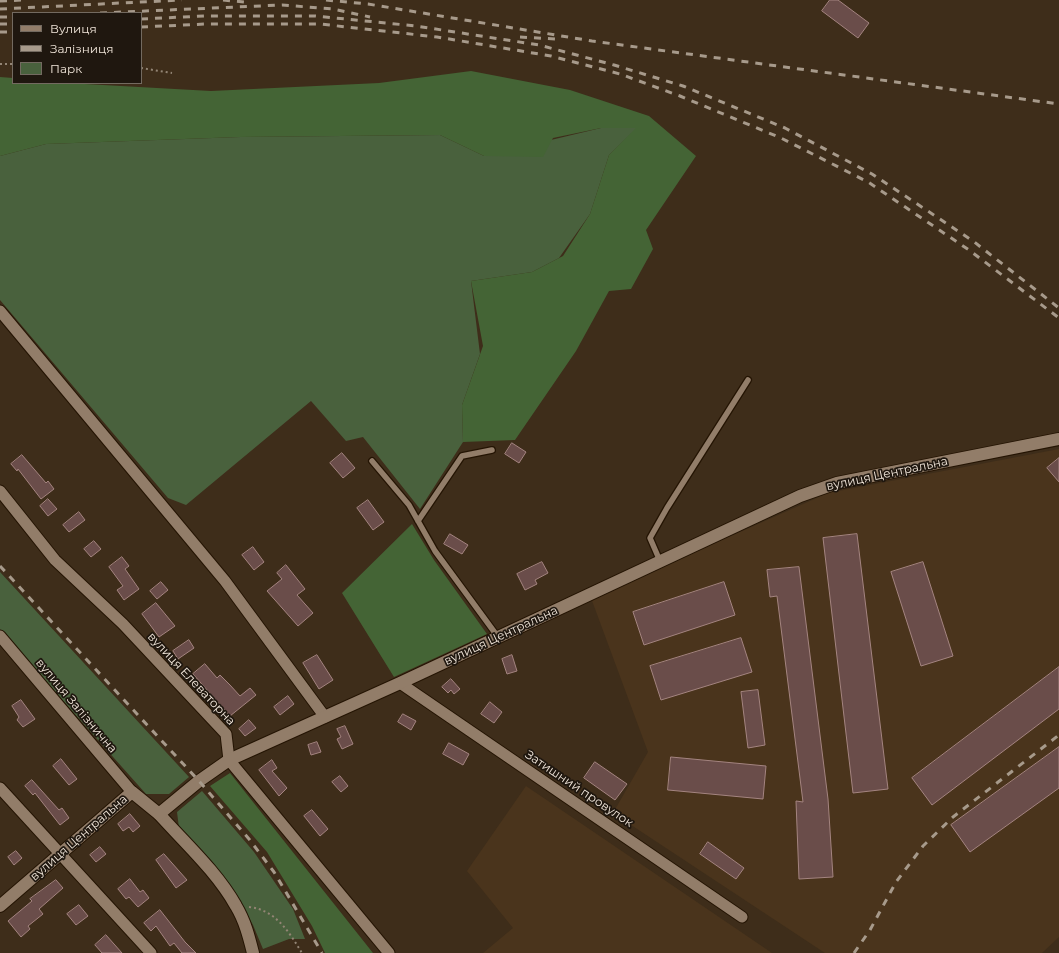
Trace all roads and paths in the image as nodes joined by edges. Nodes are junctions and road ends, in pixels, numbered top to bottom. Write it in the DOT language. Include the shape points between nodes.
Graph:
graph roads {
  1 [pos="0,64"];
  2 [pos="12,64"];
  3 [pos="142,68"];
  4 [pos="172,74"];
  5 [pos="0,311"];
  6 [pos="748,380"];
  7 [pos="1059,439"];
  8 [pos="492,450"];
  9 [pos="372,461"];
  10 [pos="0,491"];
  11 [pos="418,521"];
  12 [pos="660,561"];
  13 [pos="0,636"];
  14 [pos="498,637"];
  15 [pos="400,683"];
  16 [pos="325,717"];
  17 [pos="229,760"];
  18 [pos="0,788"];
  19 [pos="132,792"];
  20 [pos="159,814"];
  21 [pos="60,854"];
  22 [pos="0,906"];
  23 [pos="236,906"];
  24 [pos="742,917"];
  25 [pos="151,953"];
  26 [pos="253,953"];
  27 [pos="302,953"];
  28 [pos="389,953"];
  1 -- 2 [label="path"];
  3 -- 4 [label="path"];
  5 -- 16 [label="street" via="225,581"];
  6 -- 12 [label="lane" via="650,538"];
  7 -- 12 [label="main road, вулиця Центральна" via="837,483 800,496"];
  8 -- 11 [label="lane" via="462,456"];
  9 -- 11 [label="lane" via="409,505"];
  10 -- 17 [label="street, вулиця Елеваторна" via="55,560 123,624 226,734"];
  11 -- 14 [label="lane" via="435,552"];
  12 -- 14 [label="main road, вулиця Центральна"];
  13 -- 19 [label="street, вулиця Залізнична"];
  14 -- 15 [label="main road, вулиця Центральна"];
  15 -- 16 [label="main road, вулиця Центральна"];
  15 -- 24 [label="street, Затишний провулок"];
  16 -- 17 [label="main road, вулиця Центральна"];
  17 -- 20 [label="main road, вулиця Центральна"];
  17 -- 28 [label="street"];
  18 -- 21 [label="street"];
  19 -- 20 [label="main road, вулиця Центральна"];
  19 -- 21 [label="main road, вулиця Центральна"];
  20 -- 23 [label="main road"];
  21 -- 22 [label="main road, вулиця Центральна"];
  21 -- 25 [label="street"];
  23 -- 26 [label="main road" via="244,922"];
  23 -- 27 [label="path" via="257,908 277,918"];
}
